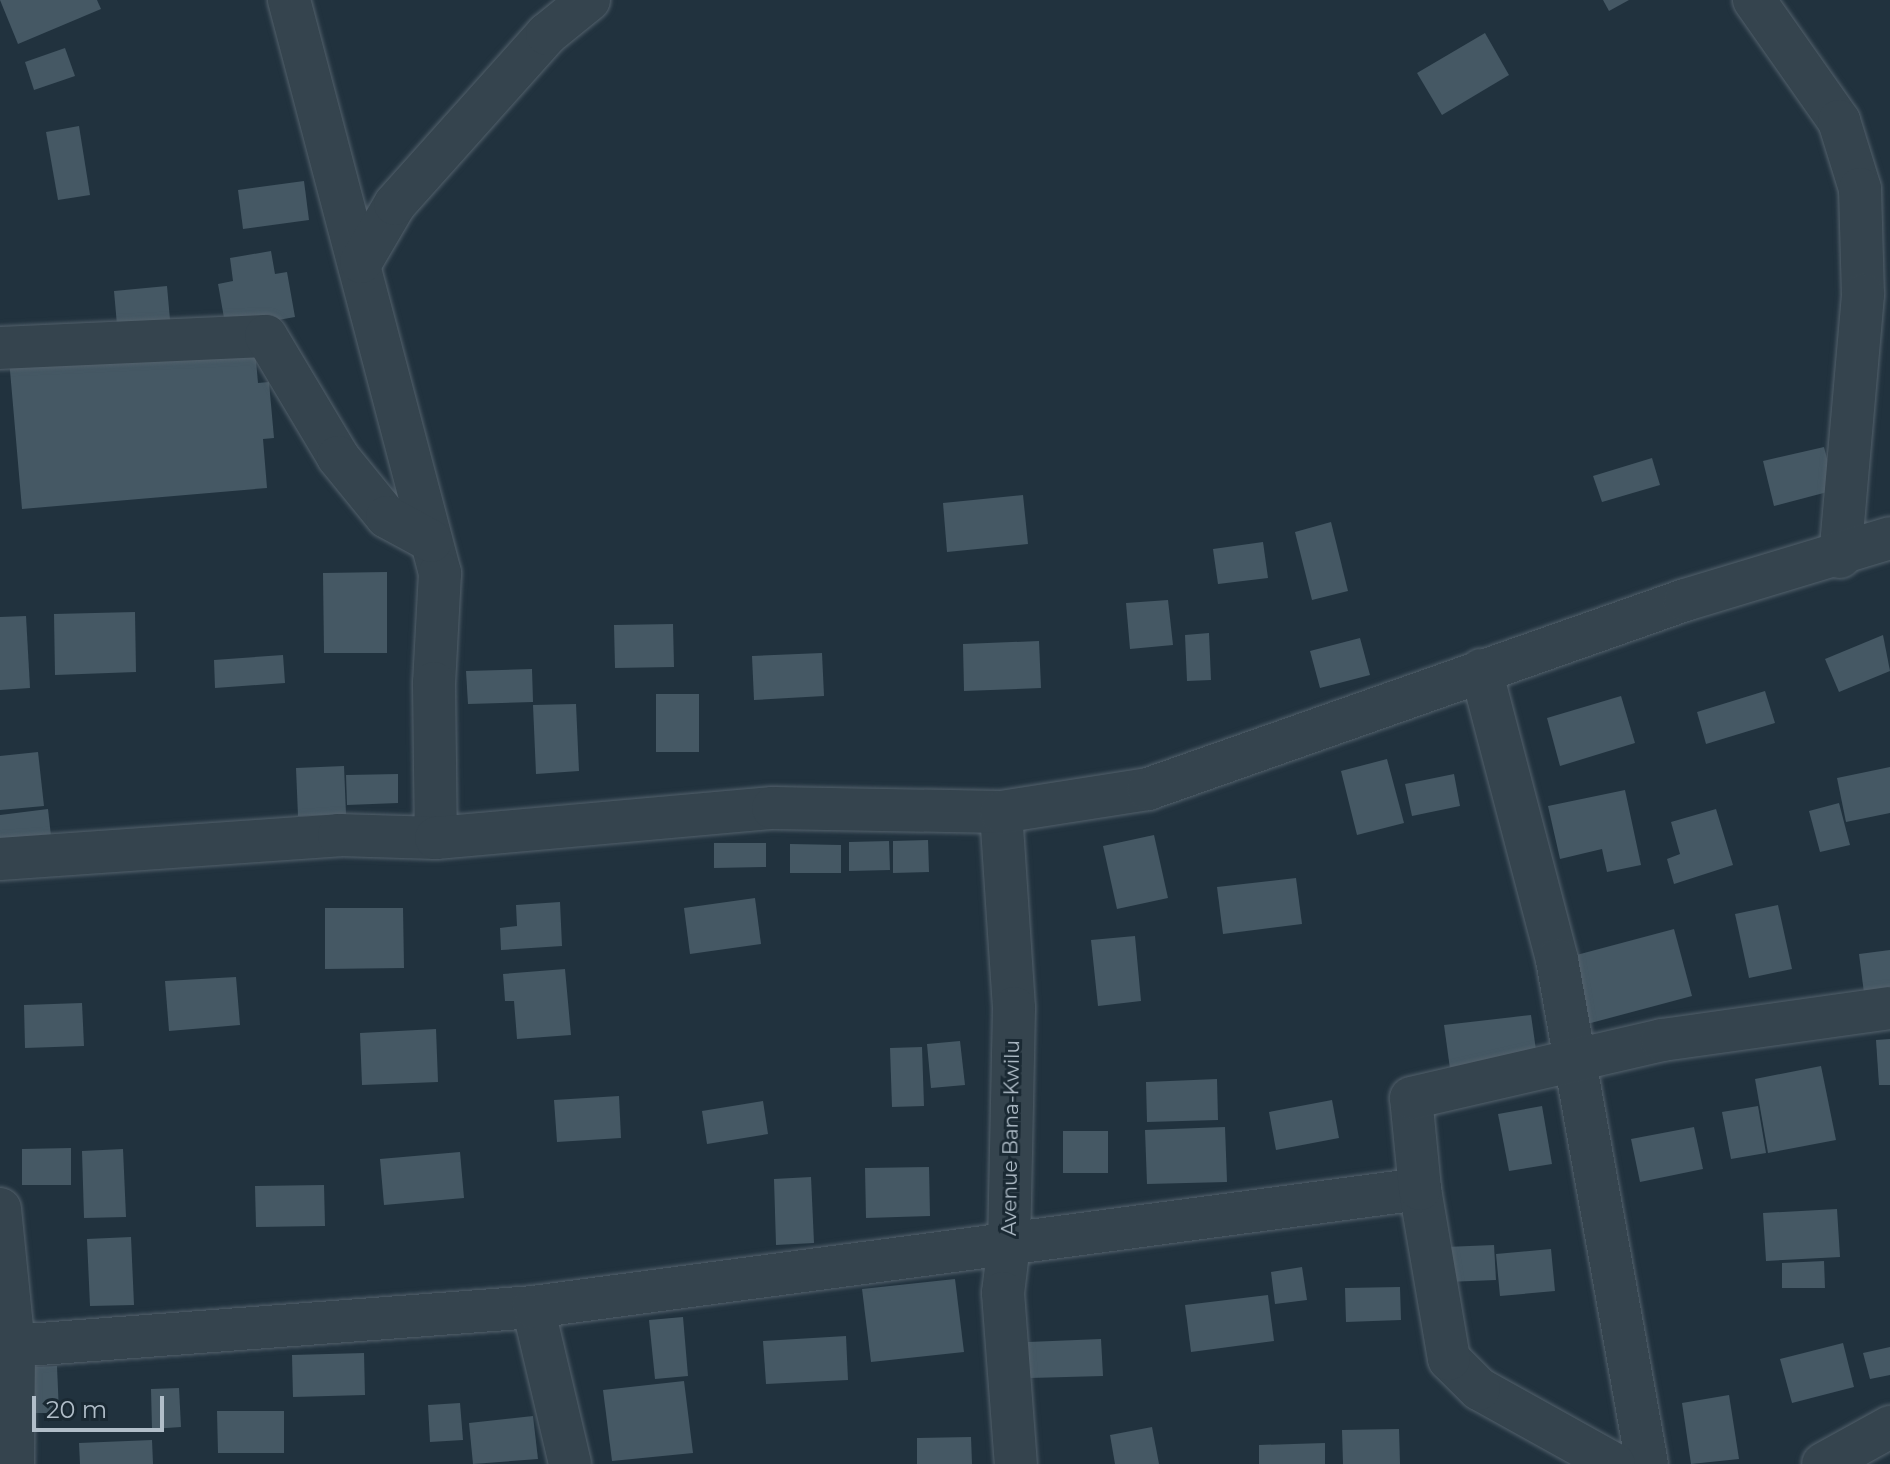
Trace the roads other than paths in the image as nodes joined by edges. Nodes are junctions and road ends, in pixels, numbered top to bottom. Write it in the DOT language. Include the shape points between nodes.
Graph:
graph roads {
  1 [pos="289,0"];
  2 [pos="589,0"];
  3 [pos="1754,0"];
  4 [pos="361,262"];
  5 [pos="0,348"];
  6 [pos="1890,538"];
  7 [pos="431,541"];
  8 [pos="1840,557"];
  9 [pos="1481,670"];
  10 [pos="1001,812"];
  11 [pos="436,838"];
  12 [pos="0,859"];
  13 [pos="1890,1008"];
  14 [pos="1576,1064"];
  15 [pos="1420,1189"];
  16 [pos="0,1209"];
  17 [pos="1009,1244"];
  18 [pos="533,1307"];
  19 [pos="7,1347"];
  20 [pos="1890,1427"];
  21 [pos="13,1464"];
  22 [pos="570,1464"];
  23 [pos="1016,1464"];
  24 [pos="1614,1464"];
  25 [pos="1647,1464"];
  26 [pos="1823,1464"];
  1 -- 4 [label="street"];
  2 -- 4 [label="street" via="547,34 395,204"];
  3 -- 8 [label="street" via="1839,121 1860,189 1863,295"];
  4 -- 7 [label="street"];
  5 -- 7 [label="street" via="266,336 338,457 387,517"];
  6 -- 8 [label="street"];
  7 -- 11 [label="street" via="440,573 434,683"];
  8 -- 9 [label="street" via="1685,600"];
  9 -- 10 [label="street" via="1148,789"];
  9 -- 14 [label="street" via="1557,960"];
  10 -- 11 [label="street" via="773,808"];
  10 -- 17 [label="street, Avenue Bana-Kwilu" via="1014,1008"];
  11 -- 12 [label="street" via="339,835"];
  13 -- 14 [label="street" via="1662,1040"];
  14 -- 15 [label="street" via="1411,1098"];
  14 -- 25 [label="street"];
  15 -- 17 [label="street"];
  15 -- 24 [label="street" via="1449,1359 1479,1389"];
  16 -- 19 [label="street"];
  17 -- 18 [label="street"];
  17 -- 23 [label="street, Avenue Bana-Kwilu" via="1003,1293"];
  18 -- 19 [label="street"];
  18 -- 22 [label="street"];
  19 -- 21 [label="street"];
  20 -- 26 [label="street"];
}
